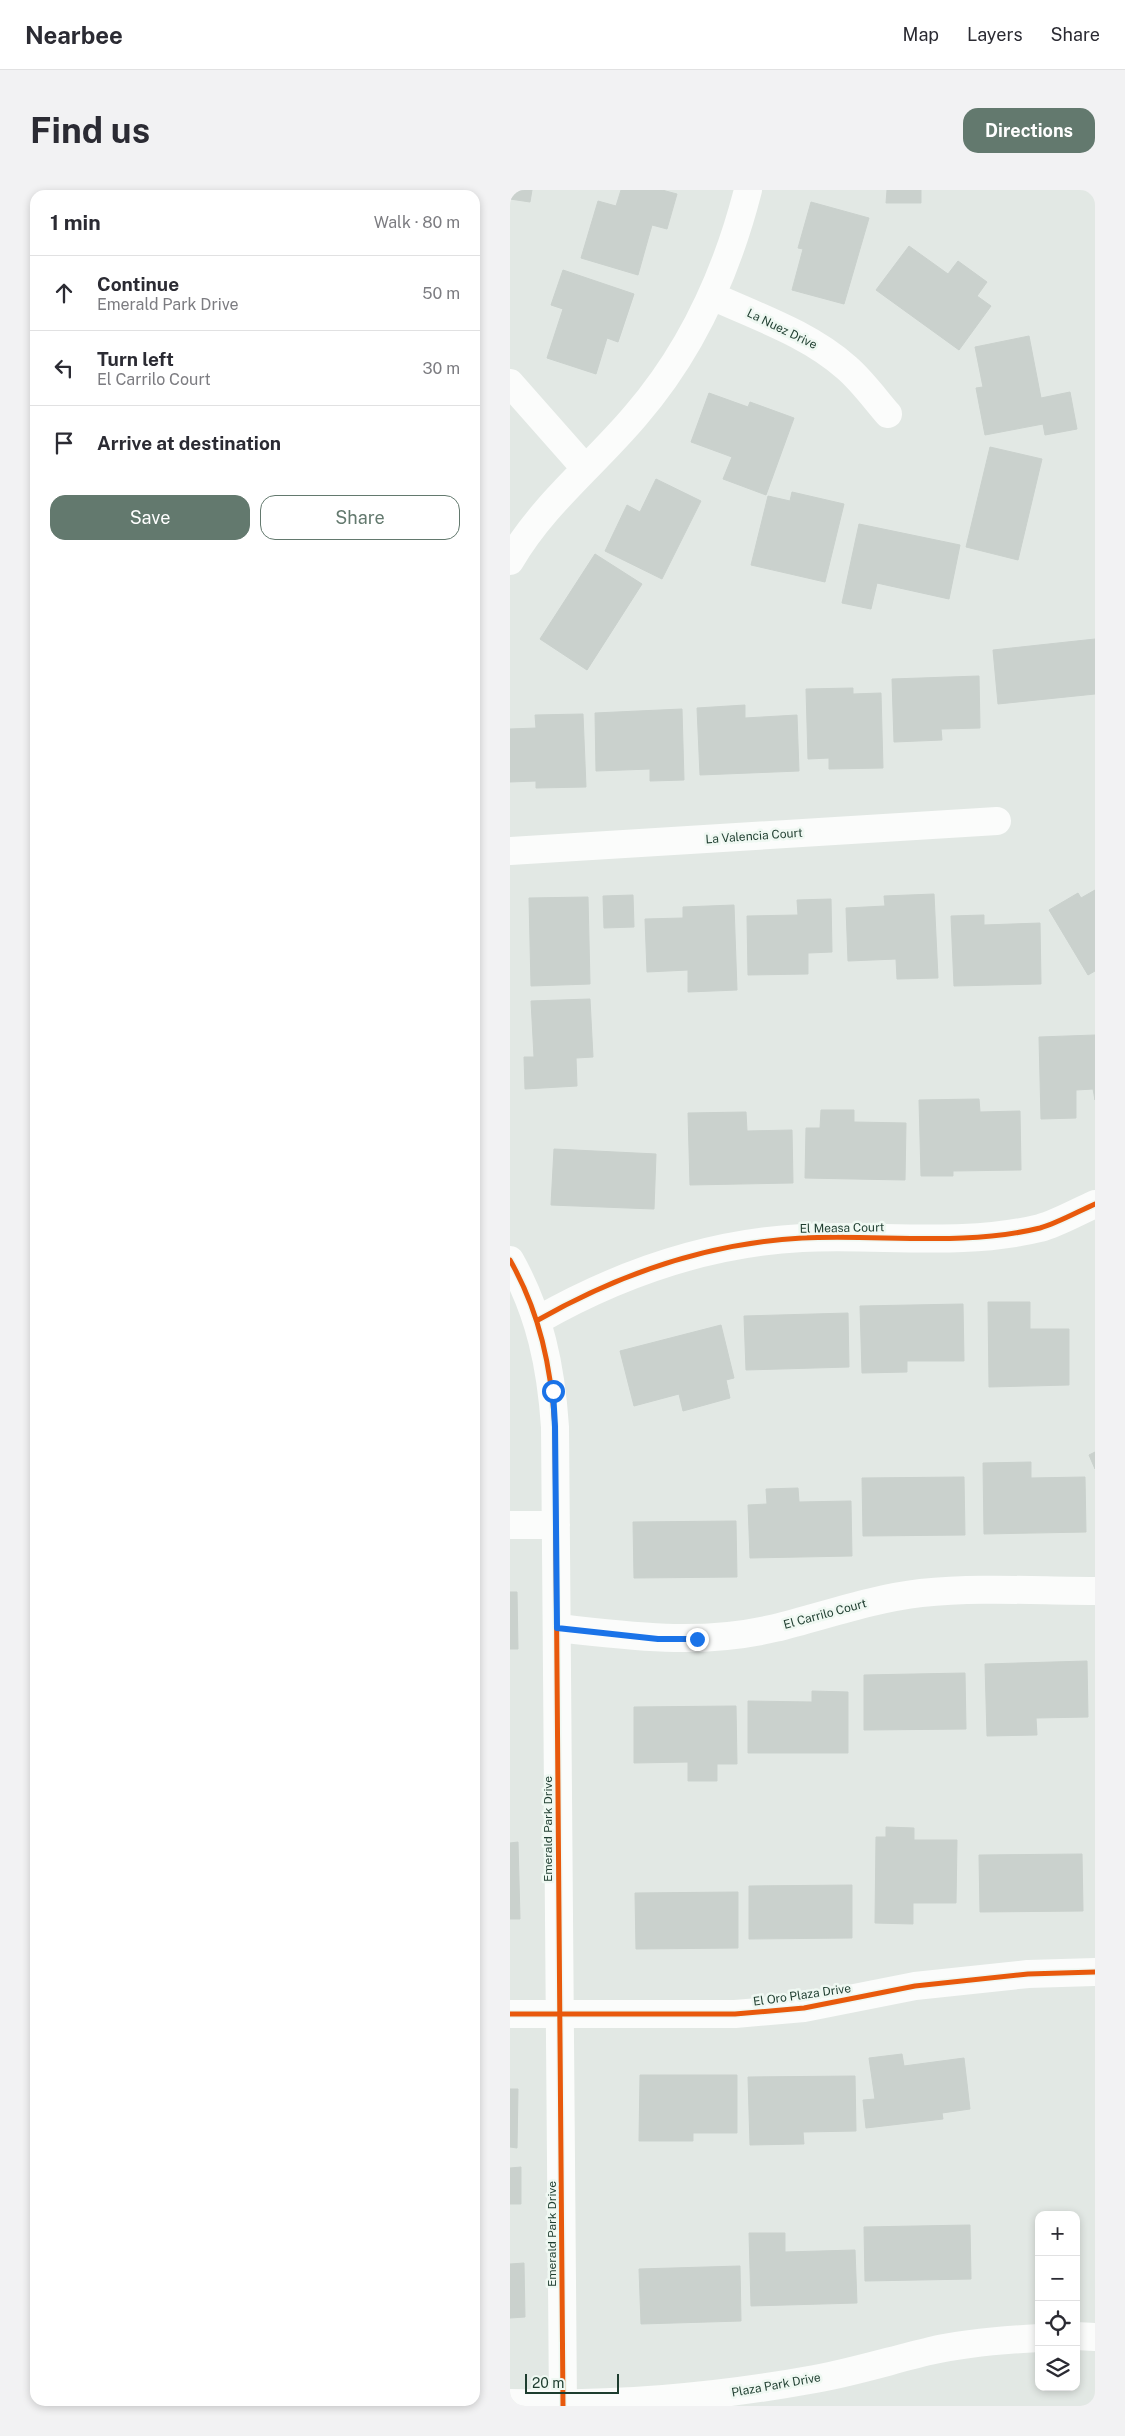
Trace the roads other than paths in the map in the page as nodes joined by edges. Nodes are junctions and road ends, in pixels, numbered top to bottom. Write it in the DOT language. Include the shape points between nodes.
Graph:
graph roads {
  1 [pos="748,190"];
  2 [pos="712,296"];
  3 [pos="510,383"];
  4 [pos="888,414"];
  5 [pos="585,468"];
  6 [pos="510,561"];
  7 [pos="997,821"];
  8 [pos="510,851"];
  9 [pos="1095,1204"];
  10 [pos="510,1260"];
  11 [pos="538,1320"];
  12 [pos="510,1525"];
  13 [pos="556,1525"];
  14 [pos="1095,1591"];
  15 [pos="557,1628"];
  16 [pos="1095,1972"];
  17 [pos="510,2014"];
  18 [pos="560,2014"];
  19 [pos="1080,2336"];
  20 [pos="1095,2337"];
  21 [pos="1035,2338"];
  22 [pos="510,2403"];
  23 [pos="563,2405"];
  1 -- 2 [label="street" via="728,259"];
  2 -- 4 [label="street, La Nuez Drive" via="822,349 848,368"];
  2 -- 5 [label="street" via="658,388 635,417"];
  3 -- 5 [label="street"];
  5 -- 6 [label="street" via="536,523"];
  7 -- 8 [label="street, La Valencia Court"];
  9 -- 11 [label="street, El Measa Court" via="1042,1227 1011,1234 801,1238 722,1248 644,1270 584,1295"];
  10 -- 11 [label="street, Emerald Park Drive"];
  11 -- 13 [label="street, Emerald Park Drive" via="553,1391"];
  12 -- 13 [label="street"];
  13 -- 15 [label="street, Emerald Park Drive"];
  14 -- 15 [label="street, El Carrilo Court" via="922,1593 843,1608 774,1628 697,1639 658,1639"];
  15 -- 18 [label="street, Emerald Park Drive"];
  16 -- 18 [label="street, El Oro Plaza Drive" via="1028,1974 924,1985 804,2008 735,2014"];
  17 -- 18 [label="street, El Oro Plaza Drive"];
  18 -- 23 [label="street, Emerald Park Drive"];
  19 -- 20 [label="street"];
  21 -- 23 [label="street, Plaza Park Drive" via="932,2351 818,2378 734,2393 648,2402"];
  22 -- 23 [label="street, Plaza Park Drive"];
}
